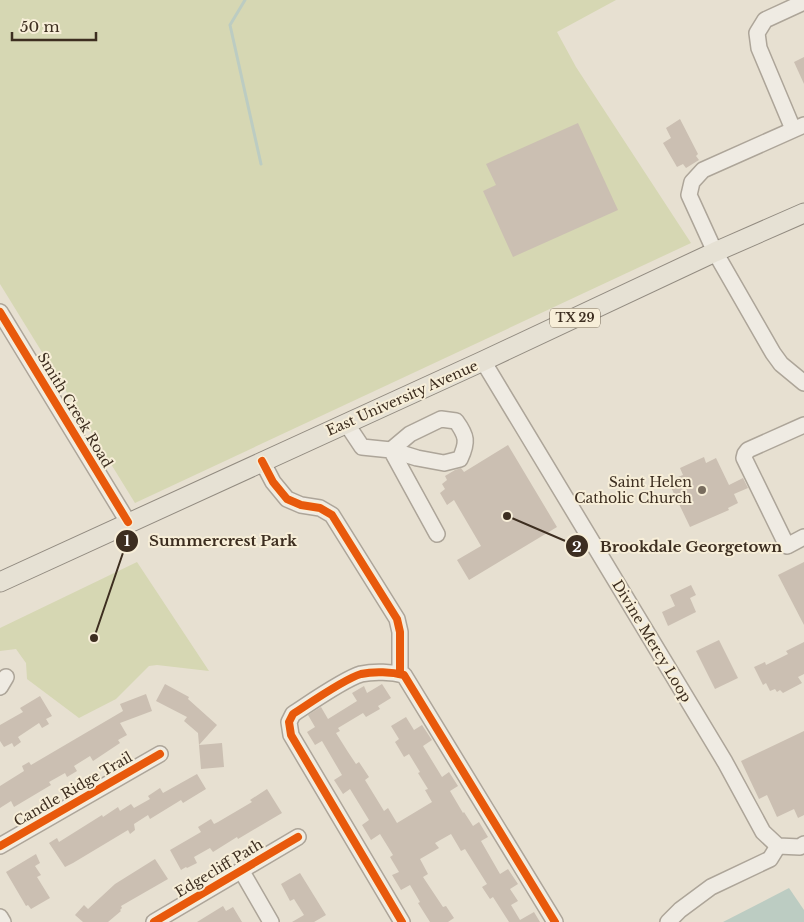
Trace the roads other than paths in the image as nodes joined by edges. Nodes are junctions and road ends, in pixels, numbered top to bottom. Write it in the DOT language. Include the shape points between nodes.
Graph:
graph roads {
  1 [pos="804,2"];
  2 [pos="799,127"];
  3 [pos="804,213"];
  4 [pos="714,252"];
  5 [pos="0,312"];
  6 [pos="483,361"];
  7 [pos="804,383"];
  8 [pos="346,423"];
  9 [pos="804,425"];
  10 [pos="262,461"];
  11 [pos="128,522"];
  12 [pos="437,534"];
  13 [pos="804,537"];
  14 [pos="0,582"];
  15 [pos="400,674"];
  16 [pos="160,754"];
  17 [pos="298,837"];
  18 [pos="804,844"];
  19 [pos="0,846"];
  20 [pos="778,846"];
  21 [pos="241,870"];
  22 [pos="0,917"];
  23 [pos="3,922"];
  24 [pos="154,922"];
  25 [pos="271,922"];
  26 [pos="402,922"];
  27 [pos="555,922"];
  28 [pos="668,922"];
  1 -- 2 [label="street" via="765,20 757,33 759,48"];
  2 -- 4 [label="street" via="703,170 692,182 689,195"];
  3 -- 4 [label="main road, East University Avenue / TX 29"];
  4 -- 6 [label="main road, East University Avenue / TX 29"];
  4 -- 7 [label="street" via="773,353"];
  5 -- 11 [label="street, Smith Creek Road"];
  6 -- 8 [label="main road, East University Avenue / TX 29"];
  6 -- 20 [label="street, Divine Mercy Loop" via="725,762 763,832"];
  8 -- 10 [label="main road, East University Avenue / TX 29"];
  8 -- 12 [label="street" via="362,447 391,450"];
  9 -- 13 [label="street" via="748,450 744,458 787,546"];
  10 -- 11 [label="main road, East University Avenue / TX 29"];
  10 -- 15 [label="street" via="287,499 320,508 332,515 345,534 397,620"];
  11 -- 14 [label="main road, East University Avenue / TX 29"];
  15 -- 26 [label="street" via="363,674 352,678 293,714 289,722 290,735"];
  15 -- 27 [label="street" via="404,675"];
  16 -- 19 [label="street, Candle Ridge Trail"];
  17 -- 21 [label="street, Edgecliff Path"];
  18 -- 20 [label="street" via="800,847"];
  20 -- 28 [label="street" via="770,859 711,887"];
  21 -- 24 [label="street, Edgecliff Path"];
  21 -- 25 [label="street"];
  22 -- 23 [label="street"];
}
